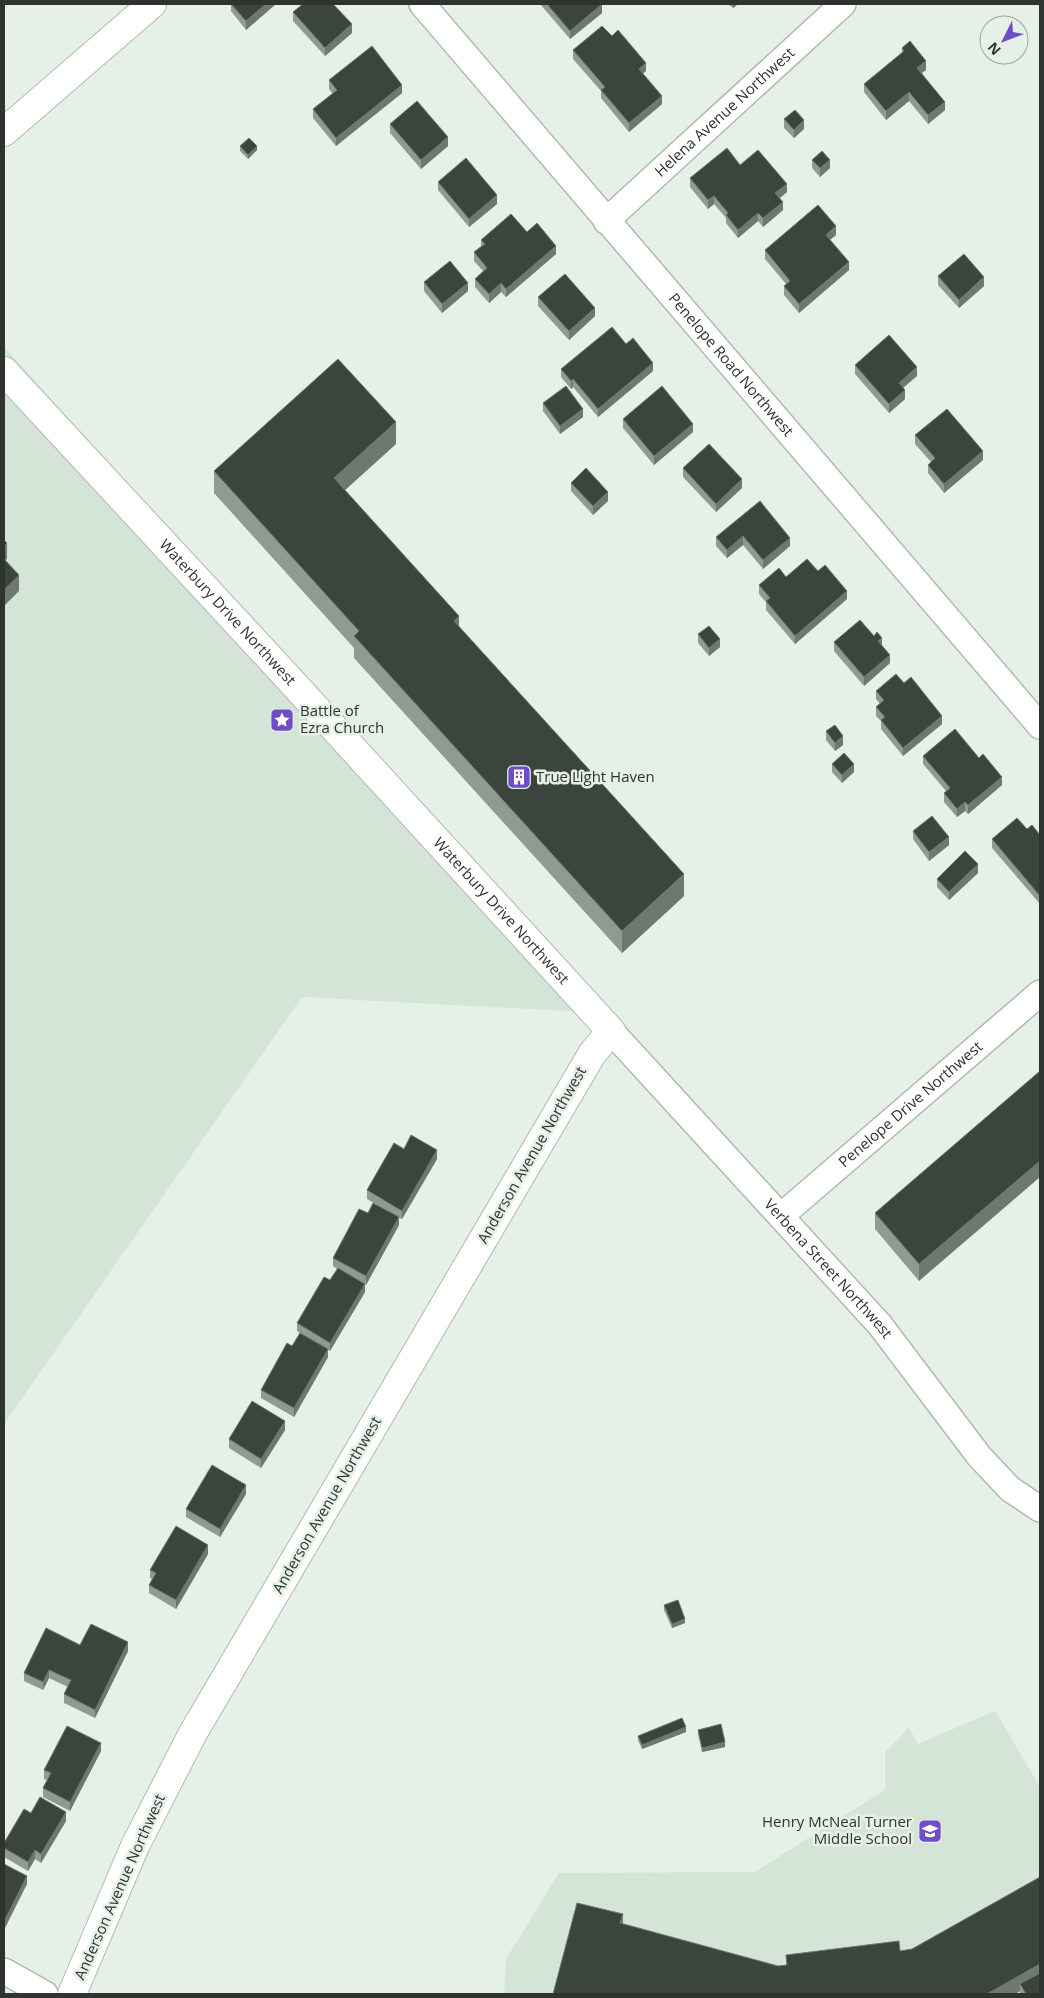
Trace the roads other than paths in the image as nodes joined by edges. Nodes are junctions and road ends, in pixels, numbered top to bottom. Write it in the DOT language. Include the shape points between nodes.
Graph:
graph roads {
  1 [pos="152,4"];
  2 [pos="422,4"];
  3 [pos="843,4"];
  4 [pos="4,132"];
  5 [pos="606,221"];
  6 [pos="4,371"];
  7 [pos="1040,726"];
  8 [pos="1040,993"];
  9 [pos="611,1031"];
  10 [pos="781,1216"];
  11 [pos="1040,1509"];
  12 [pos="4,1971"];
  13 [pos="45,1994"];
  14 [pos="72,1994"];
  1 -- 4 [label="street"];
  2 -- 5 [label="street, Penelope Road Northwest"];
  3 -- 5 [label="street, Helena Avenue Northwest"];
  5 -- 7 [label="street, Penelope Road Northwest"];
  6 -- 9 [label="street, Waterbury Drive Northwest"];
  8 -- 10 [label="street, Penelope Drive Northwest"];
  9 -- 10 [label="street, Verbena Street Northwest"];
  9 -- 14 [label="street, Anderson Avenue Northwest" via="592,1054 193,1733 135,1846"];
  10 -- 11 [label="street, Verbena Street Northwest" via="880,1325 979,1456 1010,1489"];
  12 -- 13 [label="street"];
}
